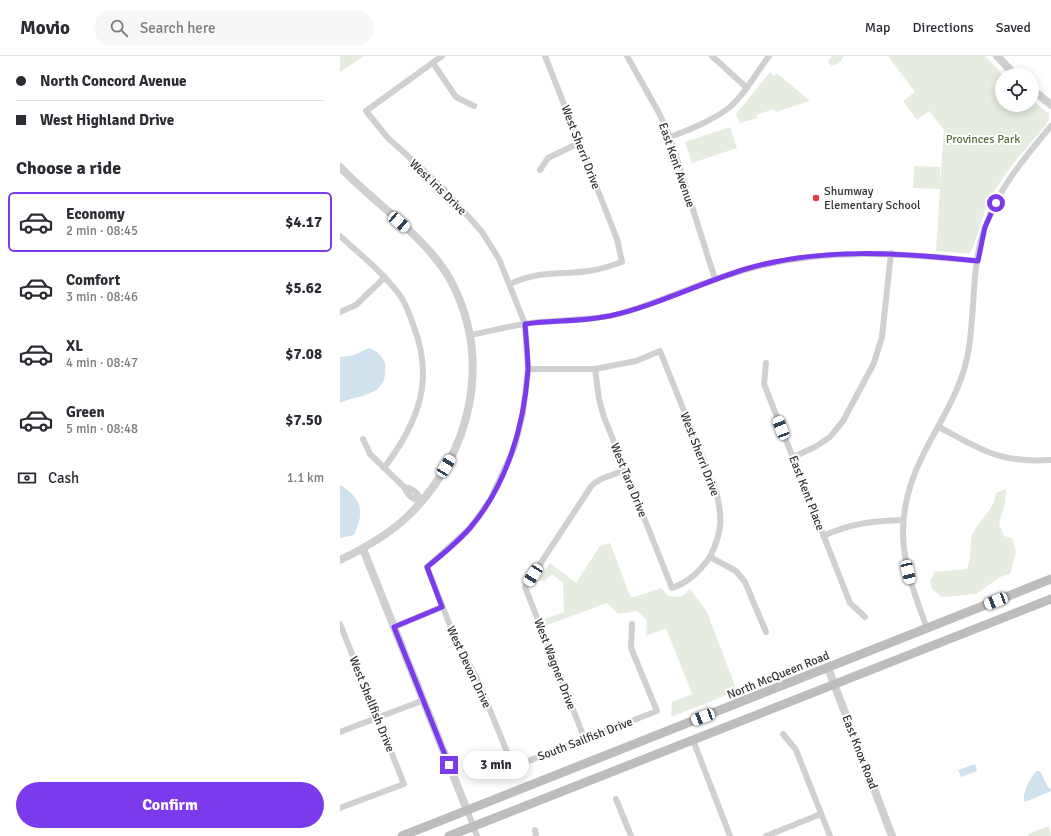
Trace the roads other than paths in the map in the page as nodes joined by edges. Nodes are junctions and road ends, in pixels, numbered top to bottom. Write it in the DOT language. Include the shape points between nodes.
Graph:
graph roads {
  1 [pos="442,56"];
  2 [pos="545,56"];
  3 [pos="627,56"];
  4 [pos="712,56"];
  5 [pos="769,56"];
  6 [pos="997,56"];
  7 [pos="433,63"];
  8 [pos="1008,68"];
  9 [pos="747,88"];
  10 [pos="1039,95"];
  11 [pos="1051,105"];
  12 [pos="474,106"];
  13 [pos="1051,126"];
  14 [pos="670,137"];
  15 [pos="579,143"];
  16 [pos="340,166"];
  17 [pos="540,170"];
  18 [pos="340,236"];
  19 [pos="891,253"];
  20 [pos="978,261"];
  21 [pos="385,277"];
  22 [pos="715,279"];
  23 [pos="510,284"];
  24 [pos="340,312"];
  25 [pos="525,324"];
  26 [pos="470,335"];
  27 [pos="766,363"];
  28 [pos="528,369"];
  29 [pos="595,369"];
  30 [pos="939,427"];
  31 [pos="363,439"];
  32 [pos="793,457"];
  33 [pos="1051,460"];
  34 [pos="384,468"];
  35 [pos="625,470"];
  36 [pos="421,501"];
  37 [pos="903,520"];
  38 [pos="823,536"];
  39 [pos="363,549"];
  40 [pos="710,557"];
  41 [pos="340,560"];
  42 [pos="427,567"];
  43 [pos="1051,580"];
  44 [pos="672,588"];
  45 [pos="1051,599"];
  46 [pos="442,607"];
  47 [pos="866,617"];
  48 [pos="340,624"];
  49 [pos="632,624"];
  50 [pos="394,627"];
  51 [pos="927,628"];
  52 [pos="766,632"];
  53 [pos="828,668"];
  54 [pos="834,685"];
  55 [pos="424,700"];
  56 [pos="378,718"];
  57 [pos="340,732"];
  58 [pos="783,734"];
  59 [pos="585,740"];
  60 [pos="693,740"];
  61 [pos="513,767"];
  62 [pos="616,799"];
  63 [pos="340,808"];
  64 [pos="467,810"];
  65 [pos="821,814"];
  66 [pos="473,826"];
  67 [pos="402,836"];
  68 [pos="449,836"];
  69 [pos="477,836"];
  70 [pos="631,836"];
  71 [pos="730,836"];
  72 [pos="766,836"];
  73 [pos="830,836"];
  74 [pos="892,836"];
  1 -- 7 [label="street"];
  2 -- 15 [label="street, West Sherri Drive"];
  3 -- 14 [label="street, East Kent Avenue"];
  4 -- 9 [label="street"];
  5 -- 9 [label="street"];
  6 -- 8 [label="street"];
  7 -- 12 [label="street" via="456,97"];
  7 -- 23 [label="street, West Iris Drive" via="366,112 387,137 444,189 478,226 499,259"];
  9 -- 14 [label="street" via="730,106 708,122"];
  10 -- 11 [label="street"];
  13 -- 20 [label="street" via="1002,191 985,227"];
  14 -- 22 [label="street, East Kent Avenue"];
  15 -- 17 [label="street" via="548,158"];
  15 -- 23 [label="street, West Sherri Drive" via="617,239 622,262 595,270 541,273"];
  16 -- 26 [label="street" via="357,185 410,231 433,257 450,281"];
  18 -- 21 [label="street"];
  19 -- 20 [label="street"];
  19 -- 22 [label="street" via="810,256 763,265"];
  19 -- 32 [label="street" via="882,337 874,363 843,421 830,437"];
  20 -- 30 [label="street" via="967,358 956,394"];
  21 -- 24 [label="street" via="356,305"];
  21 -- 34 [label="street" via="400,295 411,318 421,344 424,375 415,420"];
  22 -- 25 [label="street" via="626,312 592,319"];
  23 -- 25 [label="street, West Iris Drive"];
  25 -- 26 [label="street"];
  25 -- 28 [label="street, West Iris Drive"];
  26 -- 36 [label="street" via="473,368 471,399 465,428 440,478"];
  27 -- 32 [label="street, East Kent Place" via="764,384"];
  28 -- 29 [label="street"];
  28 -- 42 [label="street, West Iris Drive" via="523,413 515,446 493,493 470,528"];
  29 -- 35 [label="street, West Tara Drive" via="604,417"];
  29 -- 40 [label="street, West Sherri Drive" via="636,361 660,351 716,491 721,524 718,540"];
  30 -- 33 [label="street" via="981,450 1006,459"];
  30 -- 37 [label="street" via="921,459 910,487"];
  31 -- 34 [label="street" via="370,454"];
  32 -- 38 [label="street, East Kent Place"];
  34 -- 36 [label="street" via="408,494"];
  35 -- 44 [label="street, West Tara Drive"];
  35 -- 59 [label="street, West Wagner Drive" via="592,485 525,587"];
  36 -- 39 [label="street" via="392,530"];
  37 -- 38 [label="street" via="870,521 845,526"];
  37 -- 51 [label="street" via="902,538 906,565"];
  38 -- 47 [label="street, East Kent Place" via="850,603"];
  39 -- 41 [label="street"];
  39 -- 50 [label="street"];
  40 -- 44 [label="street, West Sherri Drive" via="699,572 684,584"];
  40 -- 52 [label="street" via="736,571 745,582"];
  42 -- 46 [label="street, West Devon Drive"];
  43 -- 51 [label="main road, North McQueen Road"];
  45 -- 54 [label="main road"];
  46 -- 50 [label="street"];
  46 -- 61 [label="street, West Devon Drive" via="480,685"];
  48 -- 56 [label="street, West Shellfish Drive"];
  49 -- 59 [label="street, South Sailfish Drive" via="631,648 658,711"];
  50 -- 55 [label="street"];
  51 -- 53 [label="main road, North McQueen Road"];
  53 -- 54 [label="street, East Knox Road"];
  53 -- 64 [label="main road, North McQueen Road"];
  54 -- 60 [label="main road"];
  54 -- 74 [label="street, East Knox Road"];
  55 -- 56 [label="street"];
  55 -- 64 [label="street"];
  56 -- 57 [label="street"];
  56 -- 63 [label="street, West Shellfish Drive" via="404,784"];
  58 -- 65 [label="street" via="796,750"];
  59 -- 61 [label="street, South Sailfish Drive"];
  60 -- 66 [label="main road"];
  60 -- 71 [label="street"];
  62 -- 70 [label="street"];
  64 -- 66 [label="street"];
  64 -- 67 [label="main road, North McQueen Road"];
  65 -- 72 [label="street"];
  65 -- 73 [label="street"];
  66 -- 68 [label="main road"];
  66 -- 69 [label="street"];
}
